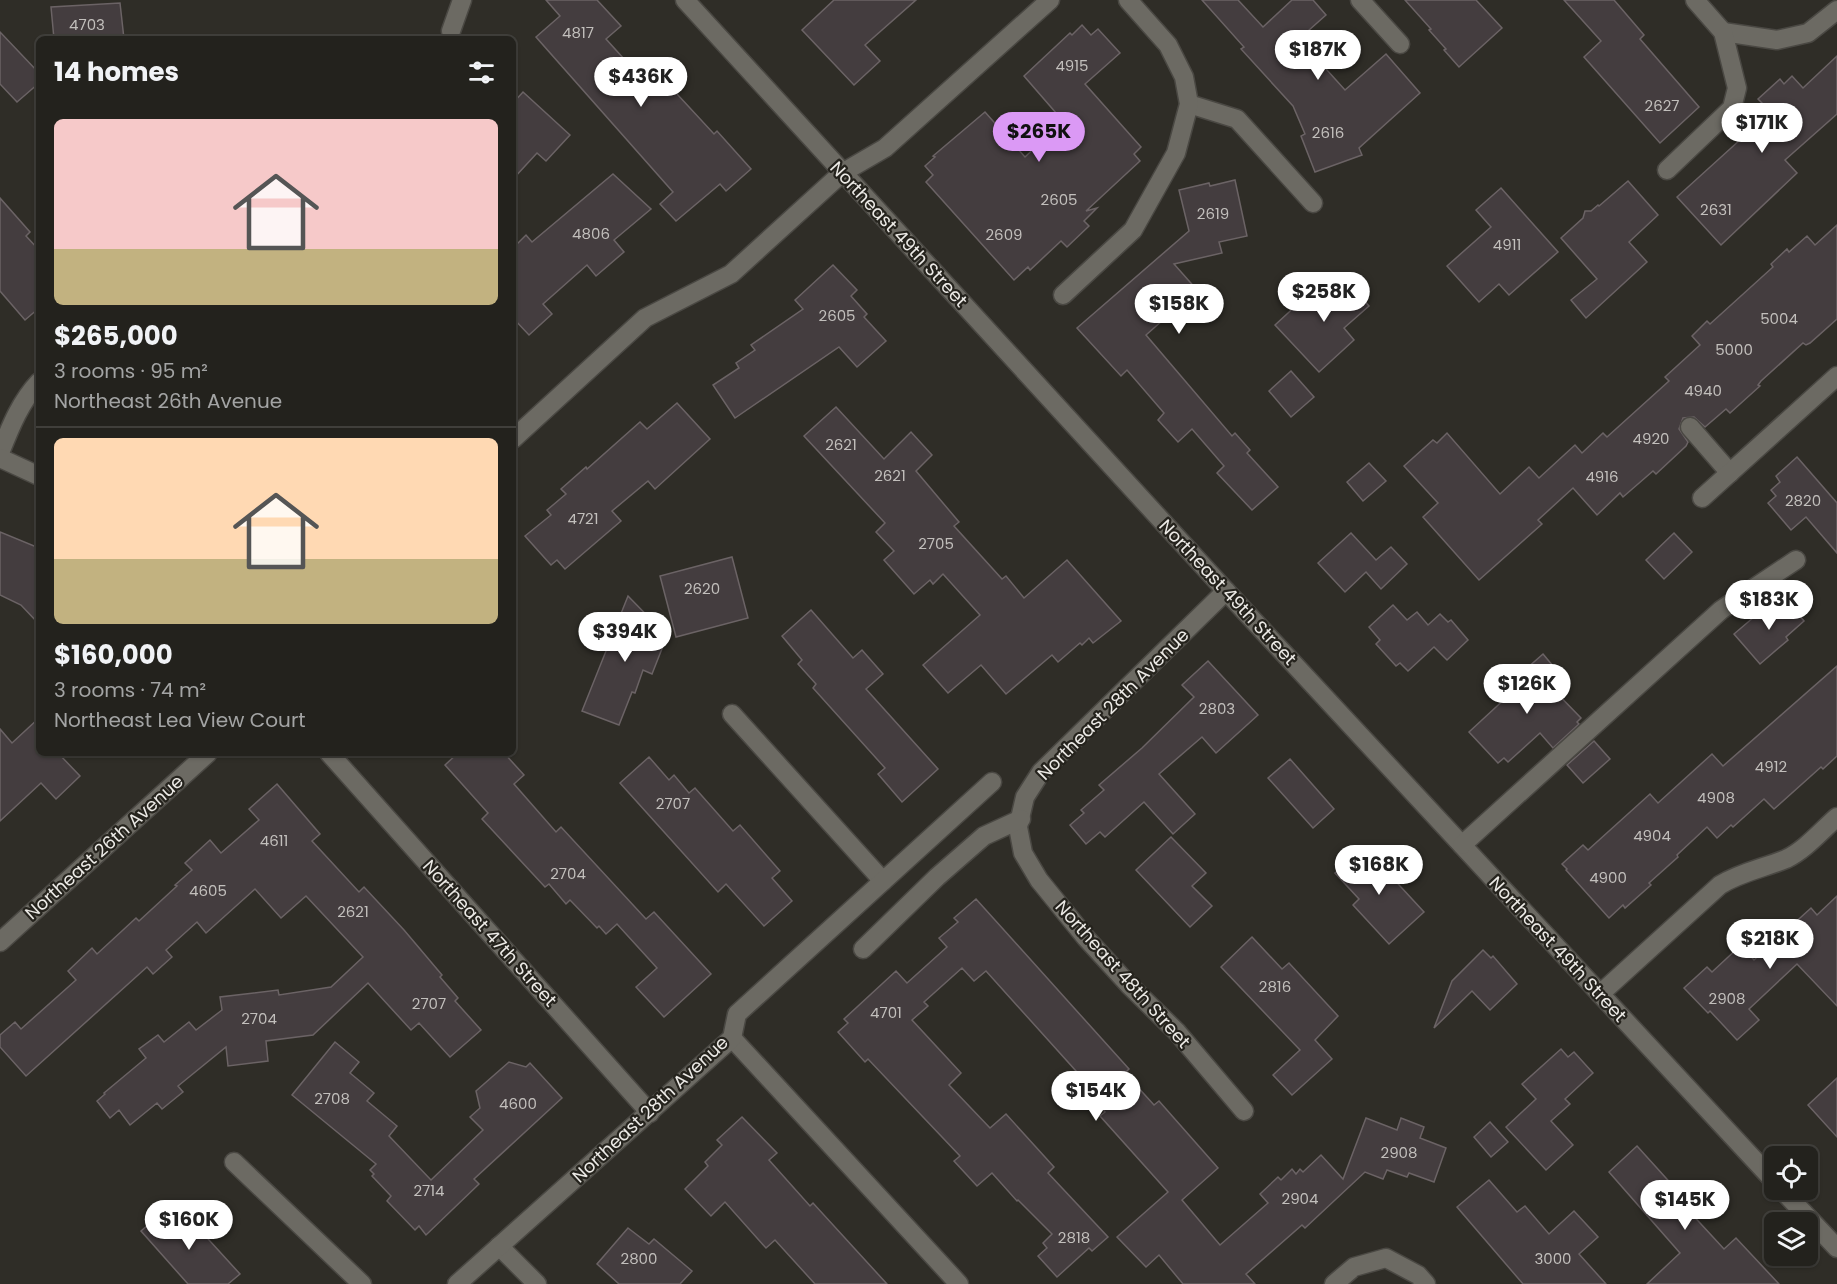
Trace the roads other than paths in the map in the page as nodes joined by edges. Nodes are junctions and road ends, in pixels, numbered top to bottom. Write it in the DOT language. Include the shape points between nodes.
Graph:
graph roads {
  1 [pos="462,0"];
  2 [pos="685,0"];
  3 [pos="1050,0"];
  4 [pos="1128,0"];
  5 [pos="1360,0"];
  6 [pos="1695,0"];
  7 [pos="1837,10"];
  8 [pos="451,32"];
  9 [pos="1723,32"];
  10 [pos="1400,44"];
  11 [pos="1189,104"];
  12 [pos="1667,170"];
  13 [pos="842,172"];
  14 [pos="1313,203"];
  15 [pos="1063,295"];
  16 [pos="1837,376"];
  17 [pos="36,385"];
  18 [pos="1690,428"];
  19 [pos="516,436"];
  20 [pos="0,453"];
  21 [pos="0,458"];
  22 [pos="1730,472"];
  23 [pos="36,475"];
  24 [pos="1702,498"];
  25 [pos="1796,560"];
  26 [pos="1226,591"];
  27 [pos="732,714"];
  28 [pos="205,756"];
  29 [pos="332,756"];
  30 [pos="992,782"];
  31 [pos="1837,817"];
  32 [pos="1019,823"];
  33 [pos="1462,845"];
  34 [pos="883,881"];
  35 [pos="0,942"];
  36 [pos="863,949"];
  37 [pos="1600,993"];
  38 [pos="732,1038"];
  39 [pos="1244,1111"];
  40 [pos="650,1113"];
  41 [pos="234,1162"];
  42 [pos="1764,1170"];
  43 [pos="1791,1200"];
  44 [pos="499,1246"];
  45 [pos="1837,1248"];
  46 [pos="362,1284"];
  47 [pos="457,1284"];
  48 [pos="537,1284"];
  49 [pos="959,1284"];
  50 [pos="1334,1284"];
  51 [pos="1426,1284"];
  1 -- 8 [label="street"];
  2 -- 13 [label="street, Northeast 49th Street"];
  3 -- 13 [label="street" via="885,148"];
  4 -- 11 [label="street" via="1168,45 1184,77"];
  5 -- 10 [label="street"];
  6 -- 9 [label="street"];
  7 -- 9 [label="street" via="1808,33 1777,40"];
  9 -- 12 [label="street" via="1737,88 1732,108"];
  11 -- 14 [label="street" via="1237,119"];
  11 -- 15 [label="street" via="1176,153 1133,230"];
  13 -- 19 [label="street" via="731,274 645,318"];
  13 -- 26 [label="street, Northeast 49th Street"];
  16 -- 22 [label="street"];
  17 -- 20 [label="street" via="13,422"];
  18 -- 22 [label="street"];
  21 -- 23 [label="street"];
  22 -- 24 [label="street"];
  25 -- 33 [label="street" via="1721,610"];
  26 -- 32 [label="street, Northeast 28th Avenue" via="1041,772 1025,797"];
  26 -- 33 [label="street, Northeast 49th Street"];
  27 -- 34 [label="street"];
  28 -- 35 [label="street, Northeast 26th Avenue"];
  29 -- 40 [label="street, Northeast 47th Street"];
  30 -- 34 [label="street, Northeast 28th Avenue"];
  31 -- 37 [label="street" via="1786,859 1720,885"];
  32 -- 36 [label="street" via="984,836"];
  32 -- 39 [label="street, Northeast 48th Street" via="1023,853 1039,880 1086,938 1177,1032"];
  33 -- 37 [label="street, Northeast 49th Street"];
  34 -- 38 [label="street, Northeast 28th Avenue" via="737,1014"];
  37 -- 42 [label="street, Northeast 49th Street"];
  38 -- 40 [label="street, Northeast 28th Avenue"];
  38 -- 49 [label="street"];
  40 -- 44 [label="street, Northeast 28th Avenue"];
  41 -- 46 [label="street"];
  43 -- 45 [label="street"];
  44 -- 47 [label="street, Northeast 28th Avenue"];
  44 -- 48 [label="street"];
  50 -- 51 [label="street" via="1354,1267 1386,1258 1418,1275"];
}
